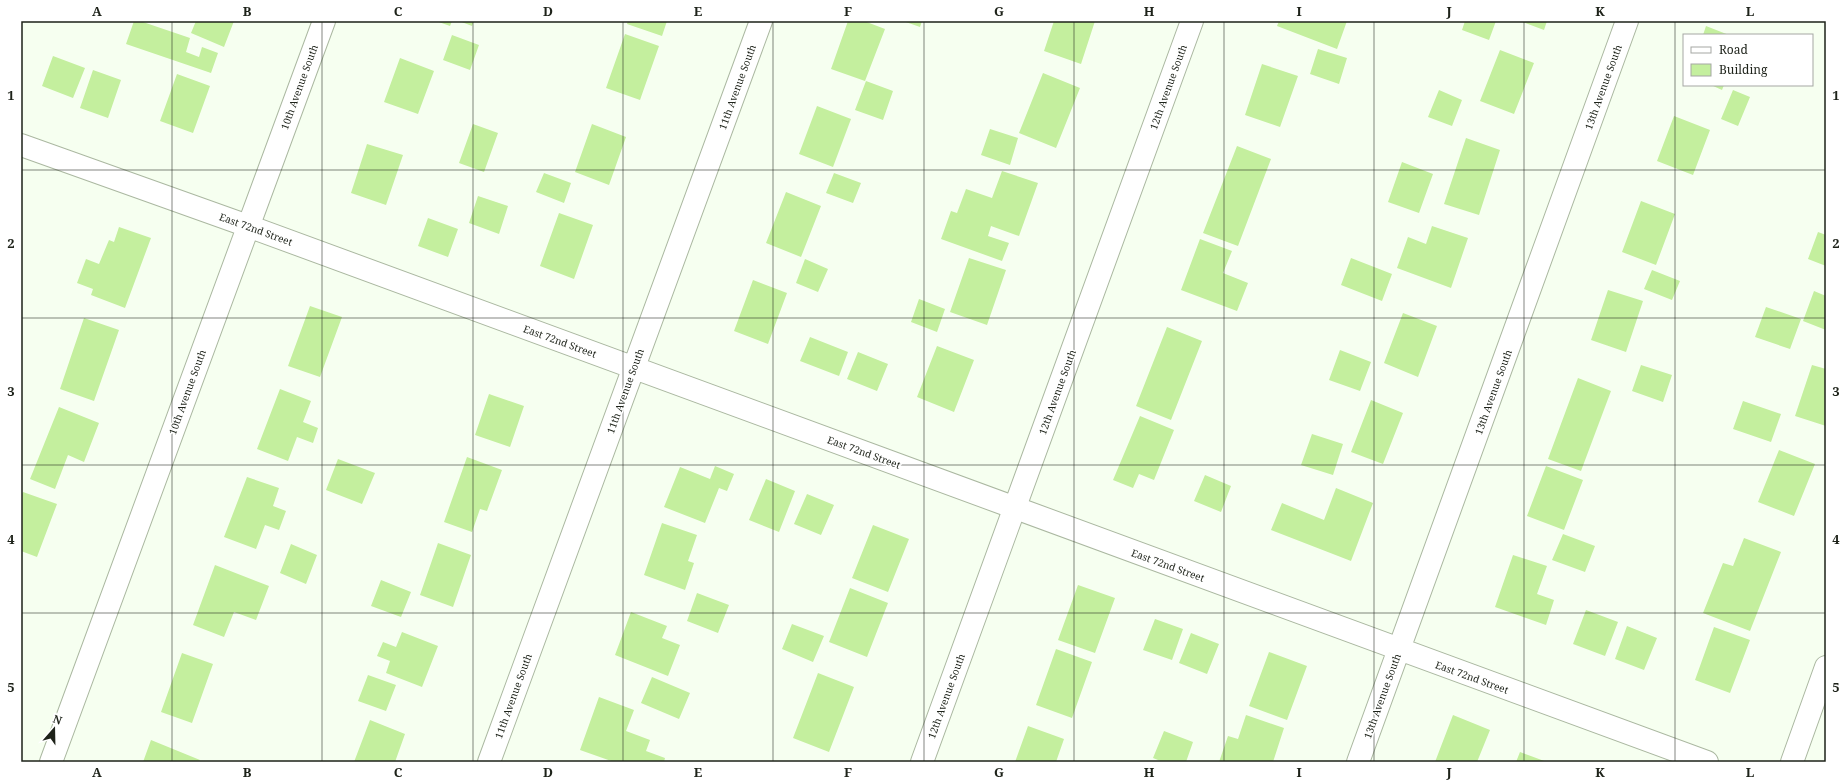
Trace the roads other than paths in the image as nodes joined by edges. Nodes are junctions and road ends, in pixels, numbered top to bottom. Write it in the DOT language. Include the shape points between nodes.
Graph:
graph roads {
  1 [pos="324,21"];
  2 [pos="761,21"];
  3 [pos="1192,21"];
  4 [pos="1627,21"];
  5 [pos="21,144"];
  6 [pos="248,226"];
  7 [pos="633,369"];
  8 [pos="1015,508"];
  9 [pos="1399,650"];
  10 [pos="1826,667"];
  11 [pos="51,762"];
  12 [pos="488,762"];
  13 [pos="922,762"];
  14 [pos="1358,762"];
  15 [pos="1707,762"];
  16 [pos="1792,762"];
  1 -- 6 [label="street, 10th Avenue South"];
  2 -- 7 [label="street, 11th Avenue South"];
  3 -- 8 [label="street, 12th Avenue South"];
  4 -- 9 [label="street, 13th Avenue South"];
  5 -- 6 [label="street, East 72nd Street"];
  6 -- 7 [label="street, East 72nd Street"];
  6 -- 11 [label="street, 10th Avenue South"];
  7 -- 8 [label="street, East 72nd Street"];
  7 -- 12 [label="street, 11th Avenue South"];
  8 -- 9 [label="street, East 72nd Street"];
  8 -- 13 [label="street, 12th Avenue South"];
  9 -- 14 [label="street, 13th Avenue South"];
  9 -- 15 [label="street, East 72nd Street"];
  10 -- 16 [label="street"];
}
